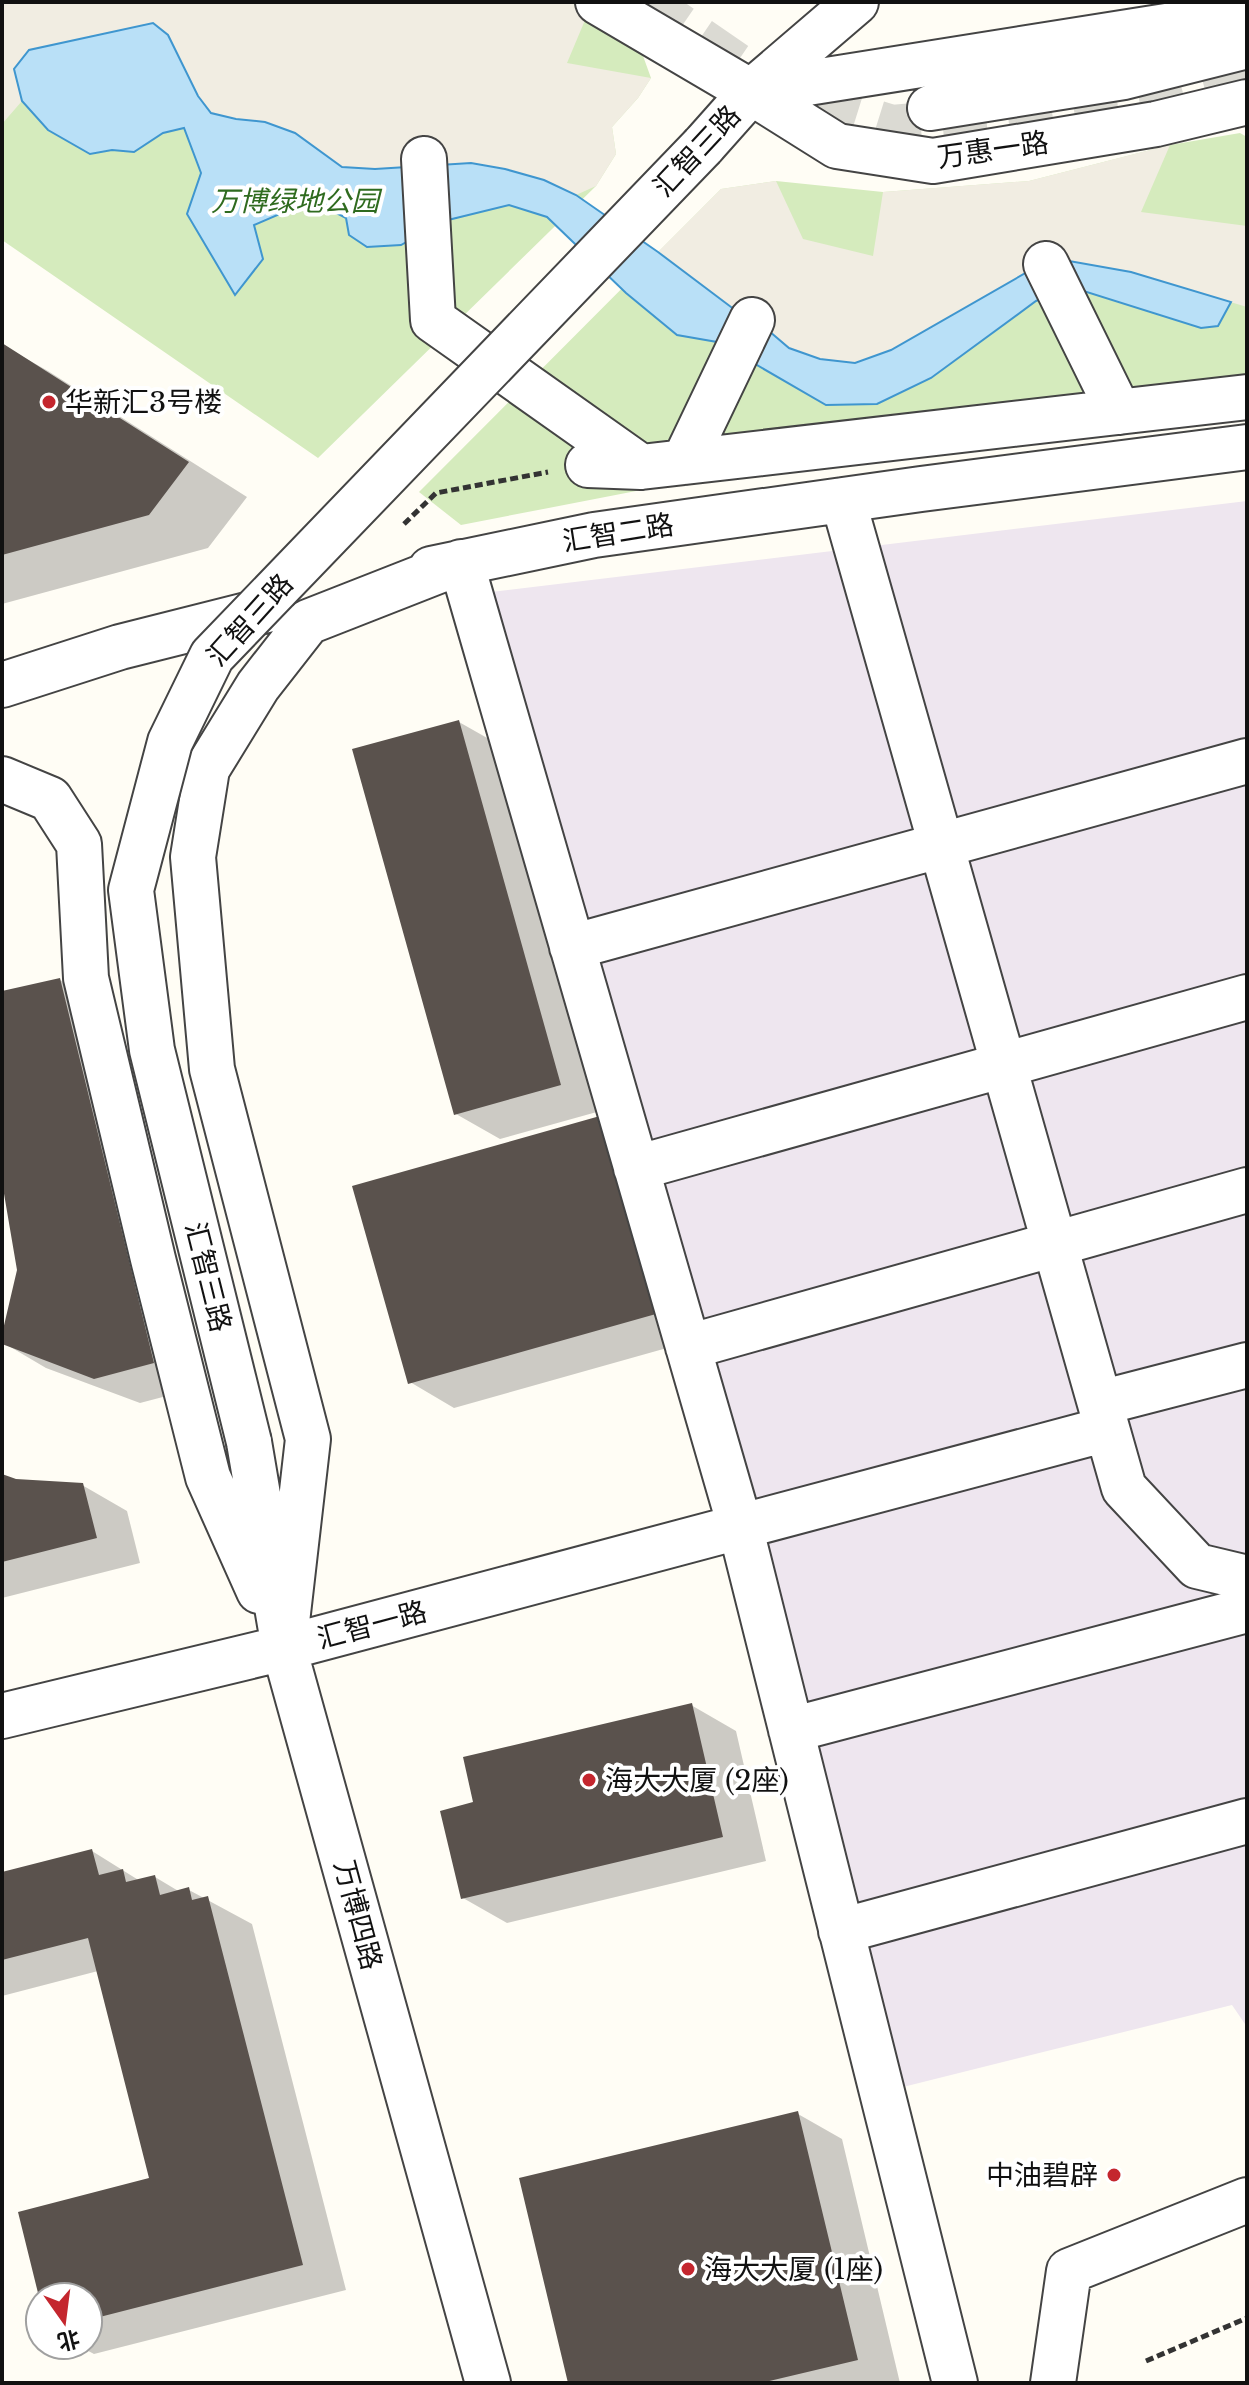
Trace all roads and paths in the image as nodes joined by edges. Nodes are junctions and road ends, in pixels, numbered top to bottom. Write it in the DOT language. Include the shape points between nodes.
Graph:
graph roads {
  1 [pos="598,2"];
  2 [pos="856,2"];
  3 [pos="1247,9"];
  4 [pos="1164,13"];
  5 [pos="1247,46"];
  6 [pos="751,92"];
  7 [pos="1247,102"];
  8 [pos="930,108"];
  9 [pos="424,159"];
  10 [pos="1053,279"];
  11 [pos="742,339"];
  12 [pos="1247,397"];
  13 [pos="1119,412"];
  14 [pos="1247,447"];
  15 [pos="684,462"];
  16 [pos="588,465"];
  17 [pos="641,467"];
  18 [pos="843,500"];
  19 [pos="394,534"];
  20 [pos="461,562"];
  21 [pos="2,685"];
  22 [pos="1247,761"];
  23 [pos="2,779"];
  24 [pos="942,847"];
  25 [pos="572,947"];
  26 [pos="1247,997"];
  27 [pos="1004,1065"];
  28 [pos="636,1168"];
  29 [pos="1247,1190"];
  30 [pos="1054,1244"];
  31 [pos="688,1347"];
  32 [pos="1247,1365"];
  33 [pos="1104,1416"];
  34 [pos="249,1442"];
  35 [pos="740,1526"];
  36 [pos="1247,1578"];
  37 [pos="1247,1610"];
  38 [pos="284,1648"];
  39 [pos="2,1716"];
  40 [pos="791,1730"];
  41 [pos="1247,1821"];
  42 [pos="841,1931"];
  43 [pos="1247,2200"];
  44 [pos="1247,2318"];
  45 [pos="1146,2361"];
  46 [pos="488,2383"];
  47 [pos="955,2383"];
  48 [pos="1053,2383"];
  1 -- 6 [label="street, 万惠一路"];
  2 -- 6 [label="street, 汇智三路"];
  3 -- 4 [label="street"];
  4 -- 6 [label="street"];
  5 -- 8 [label="street" via="1124,77"];
  6 -- 7 [label="street, 万惠一路" via="837,146 933,161 1156,124"];
  6 -- 34 [label="street, 汇智三路, bridge" via="212,656 170,742 131,890 152,1050"];
  9 -- 17 [label="street" via="433,320"];
  10 -- 13 [label="street"];
  11 -- 15 [label="street"];
  12 -- 13 [label="street"];
  13 -- 15 [label="street"];
  14 -- 18 [label="street, 汇智二路"];
  15 -- 17 [label="street"];
  16 -- 17 [label="street"];
  16 -- 19 [label="path" via="436,493"];
  18 -- 20 [label="street, 汇智二路" via="594,535"];
  18 -- 24 [label="street"];
  20 -- 21 [label="street, 汇智二路" via="120,647"];
  20 -- 25 [label="street"];
  20 -- 38 [label="street" via="308,622 258,686 207,769 204,783 193,857 212,1069 308,1439"];
  22 -- 24 [label="street"];
  23 -- 38 [label="street" via="50,799 79,844 86,978 208,1477"];
  24 -- 25 [label="street"];
  24 -- 27 [label="street"];
  25 -- 28 [label="street"];
  26 -- 27 [label="street"];
  27 -- 28 [label="street"];
  27 -- 30 [label="street"];
  28 -- 31 [label="street"];
  29 -- 30 [label="street"];
  30 -- 31 [label="street"];
  30 -- 33 [label="street"];
  31 -- 35 [label="street"];
  32 -- 33 [label="street, 汇智一路"];
  33 -- 35 [label="street, 汇智一路"];
  33 -- 36 [label="street" via="1124,1488 1197,1566"];
  34 -- 38 [label="street, 万博四路"];
  35 -- 38 [label="street, 汇智一路"];
  35 -- 40 [label="street"];
  37 -- 40 [label="street"];
  38 -- 39 [label="street, 汇智一路"];
  38 -- 46 [label="street, 万博四路"];
  40 -- 42 [label="street"];
  41 -- 42 [label="street"];
  42 -- 47 [label="street"];
  43 -- 48 [label="street" via="1069,2271"];
  44 -- 45 [label="path"];
}
